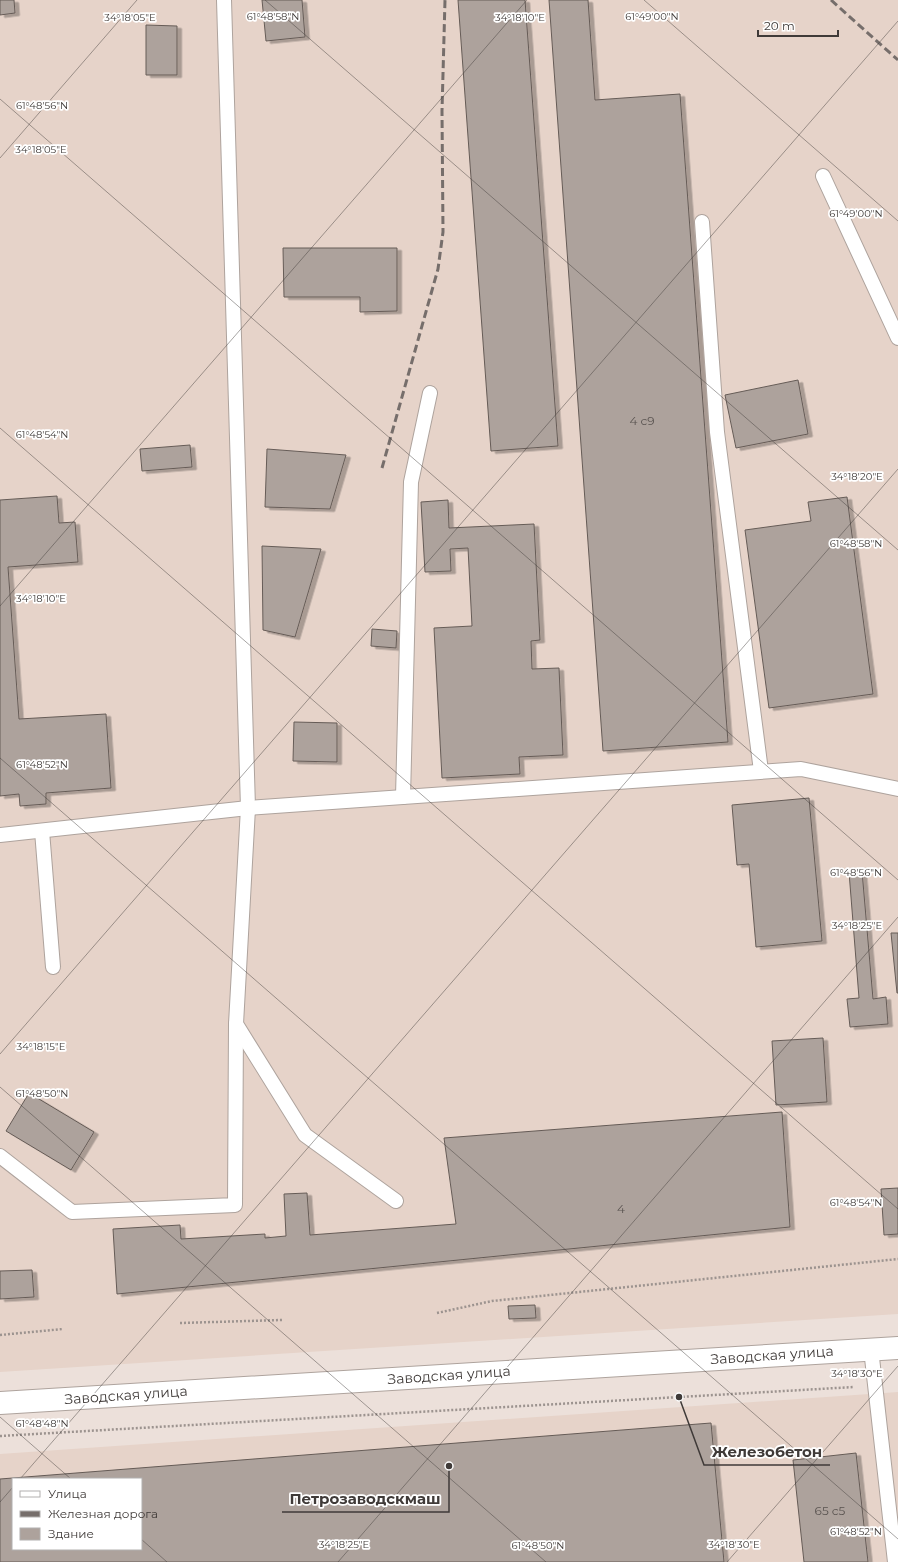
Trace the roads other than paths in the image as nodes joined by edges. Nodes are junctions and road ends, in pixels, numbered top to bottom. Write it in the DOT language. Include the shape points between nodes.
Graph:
graph roads {
  1 [pos="224,0"];
  2 [pos="823,176"];
  3 [pos="702,222"];
  4 [pos="898,338"];
  5 [pos="430,393"];
  6 [pos="761,771"];
  7 [pos="898,789"];
  8 [pos="403,797"];
  9 [pos="248,808"];
  10 [pos="42,831"];
  11 [pos="0,835"];
  12 [pos="53,967"];
  13 [pos="236,1024"];
  14 [pos="0,1156"];
  15 [pos="396,1201"];
  16 [pos="898,1348"];
  17 [pos="871,1349"];
  18 [pos="0,1403"];
  19 [pos="895,1562"];
  1 -- 9 [label="lane"];
  2 -- 4 [label="lane"];
  3 -- 6 [label="lane" via="717,432"];
  5 -- 8 [label="lane" via="411,482"];
  6 -- 7 [label="lane" via="801,769"];
  6 -- 8 [label="lane"];
  8 -- 9 [label="lane"];
  9 -- 10 [label="lane"];
  9 -- 13 [label="lane"];
  10 -- 11 [label="lane"];
  10 -- 12 [label="lane"];
  13 -- 14 [label="lane" via="235,1205 72,1212"];
  13 -- 15 [label="lane" via="305,1134"];
  16 -- 17 [label="main road, Заводская улица"];
  17 -- 18 [label="main road, Заводская улица"];
  17 -- 19 [label="lane"];
}
